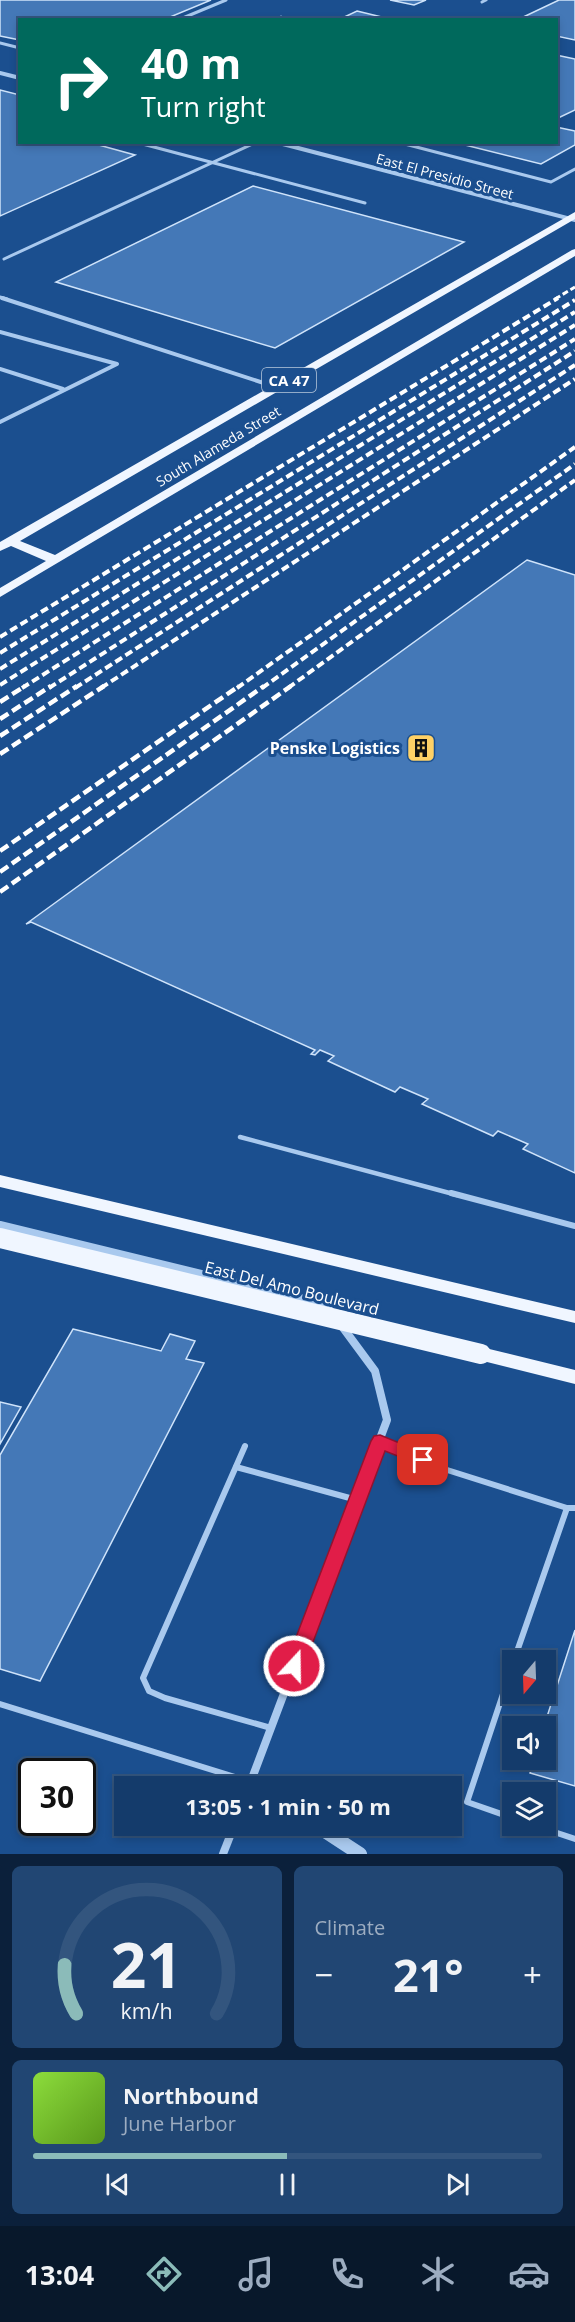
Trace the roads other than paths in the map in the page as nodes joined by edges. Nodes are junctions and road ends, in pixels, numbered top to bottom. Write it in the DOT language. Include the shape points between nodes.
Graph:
graph roads {
  1 [pos="225,0"];
  2 [pos="486,0"];
  3 [pos="482,2"];
  4 [pos="183,18"];
  5 [pos="0,43"];
  6 [pos="18,48"];
  7 [pos="0,73"];
  8 [pos="18,78"];
  9 [pos="142,144"];
  10 [pos="253,144"];
  11 [pos="283,144"];
  12 [pos="405,144"];
  13 [pos="212,164"];
  14 [pos="575,169"];
  15 [pos="365,203"];
  16 [pos="573,218"];
  17 [pos="575,252"];
  18 [pos="4,259"];
  19 [pos="0,297"];
  20 [pos="0,332"];
  21 [pos="0,369"];
  22 [pos="276,387"];
  23 [pos="63,389"];
  24 [pos="0,422"];
  25 [pos="3,542"];
  26 [pos="55,560"];
  27 [pos="0,593"];
  28 [pos="240,1137"];
  29 [pos="0,1181"];
  30 [pos="0,1226"];
  31 [pos="575,1226"];
  32 [pos="0,1238"];
  33 [pos="575,1317"];
  34 [pos="575,1377"];
  35 [pos="380,1441"];
  36 [pos="245,1446"];
  37 [pos="236,1467"];
  38 [pos="357,1500"];
  39 [pos="571,1508"];
  40 [pos="518,1650"];
  41 [pos="502,1698"];
  42 [pos="0,1704"];
  43 [pos="271,1728"];
  44 [pos="225,1776"];
  45 [pos="256,1776"];
  46 [pos="502,1814"];
  47 [pos="556,1833"];
  48 [pos="230,1836"];
  49 [pos="332,1836"];
  50 [pos="575,1839"];
  51 [pos="223,1854"];
  52 [pos="360,1854"];
  1 -- 4 [label="lane"];
  2 -- 3 [label="lane"];
  5 -- 6 [label="lane"];
  7 -- 8 [label="street"];
  9 -- 13 [label="lane"];
  10 -- 13 [label="lane"];
  11 -- 16 [label="street, East El Presidio Street"];
  12 -- 14 [label="lane" via="551,182"];
  13 -- 15 [label="lane"];
  13 -- 18 [label="lane"];
  16 -- 22 [label="main road, South Alameda Street / CA 47"];
  17 -- 26 [label="main road, South Alameda Street / CA 47"];
  19 -- 22 [label="lane"];
  20 -- 23 [label="lane" via="117,364"];
  21 -- 23 [label="lane"];
  22 -- 25 [label="main road, South Alameda Street / CA 47"];
  23 -- 24 [label="lane"];
  25 -- 26 [label="main road"];
  26 -- 27 [label="main road, South Alameda Street / CA 47"];
  28 -- 31 [label="lane"];
  29 -- 33 [label="main road"];
  30 -- 35 [label="street" via="325,1304 375,1371 387,1420"];
  32 -- 34 [label="main road, East Del Amo Boulevard, bridge"];
  35 -- 38 [label="street"];
  35 -- 39 [label="lane" via="444,1469"];
  36 -- 37 [label="lane"];
  37 -- 38 [label="lane"];
  37 -- 43 [label="lane" via="143,1678 149,1691 165,1698"];
  38 -- 43 [label="street"];
  39 -- 40 [label="lane"];
  41 -- 46 [label="lane" via="467,1802"];
  42 -- 44 [label="lane"];
  43 -- 45 [label="street"];
  47 -- 50 [label="lane"];
  48 -- 51 [label="street"];
  49 -- 52 [label="street"];
}
